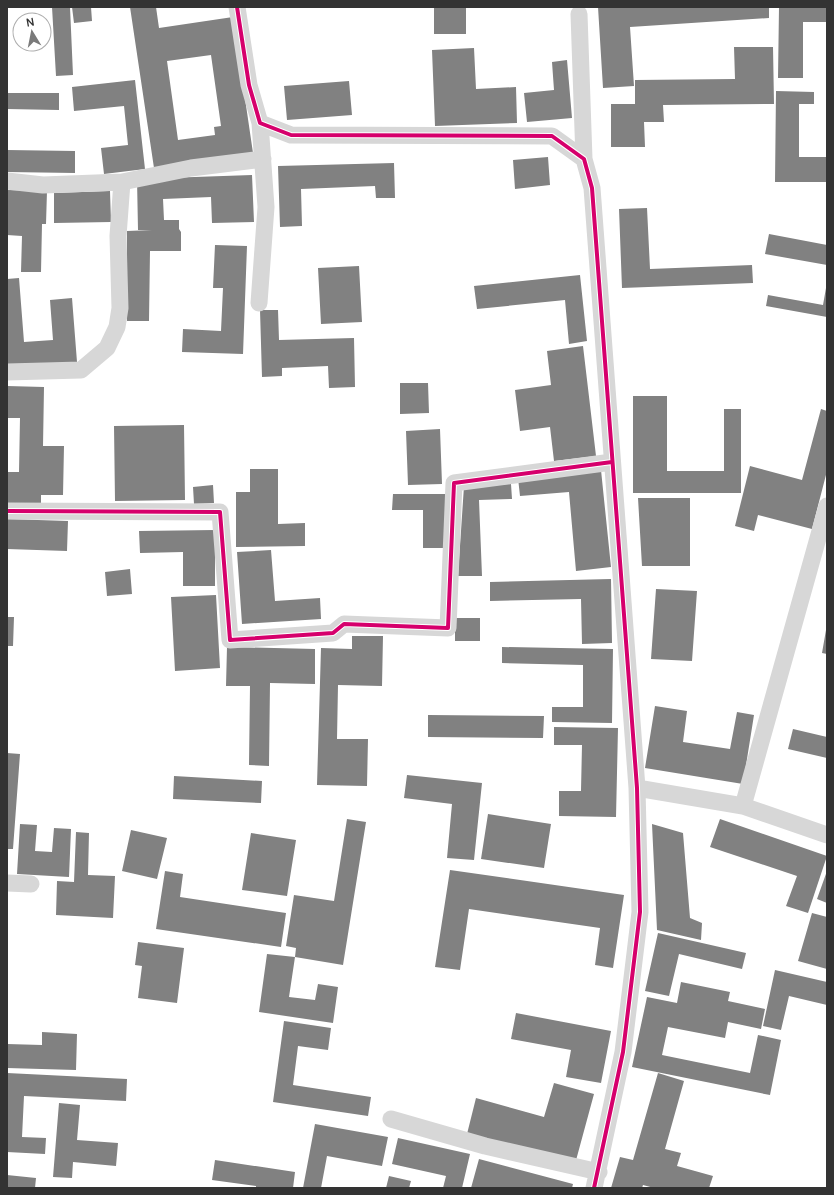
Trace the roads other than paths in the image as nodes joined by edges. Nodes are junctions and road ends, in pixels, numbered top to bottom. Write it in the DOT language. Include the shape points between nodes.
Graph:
graph roads {
  1 [pos="236,7"];
  2 [pos="579,14"];
  3 [pos="260,123"];
  4 [pos="263,159"];
  5 [pos="584,159"];
  6 [pos="7,181"];
  7 [pos="122,182"];
  8 [pos="259,303"];
  9 [pos="7,372"];
  10 [pos="612,462"];
  11 [pos="827,506"];
  12 [pos="7,511"];
  13 [pos="638,788"];
  14 [pos="743,806"];
  15 [pos="827,835"];
  16 [pos="7,883"];
  17 [pos="31,884"];
  18 [pos="391,1119"];
  19 [pos="596,1180"];
  1 -- 3 [label="street" via="249,85"];
  2 -- 5 [label="street"];
  3 -- 4 [label="street"];
  3 -- 5 [label="street" via="291,135 552,136"];
  4 -- 7 [label="street" via="191,168"];
  4 -- 8 [label="street" via="266,207"];
  5 -- 10 [label="street" via="592,188"];
  6 -- 7 [label="street" via="43,185"];
  7 -- 9 [label="street" via="118,236 120,308 117,327 107,348 81,370"];
  10 -- 12 [label="street" via="454,483 448,628 344,624 333,633 230,640 220,512"];
  10 -- 13 [label="street"];
  11 -- 14 [label="street"];
  13 -- 14 [label="street"];
  13 -- 19 [label="street" via="640,912 623,1052"];
  14 -- 15 [label="street"];
  16 -- 17 [label="street"];
  18 -- 19 [label="street"];
}
